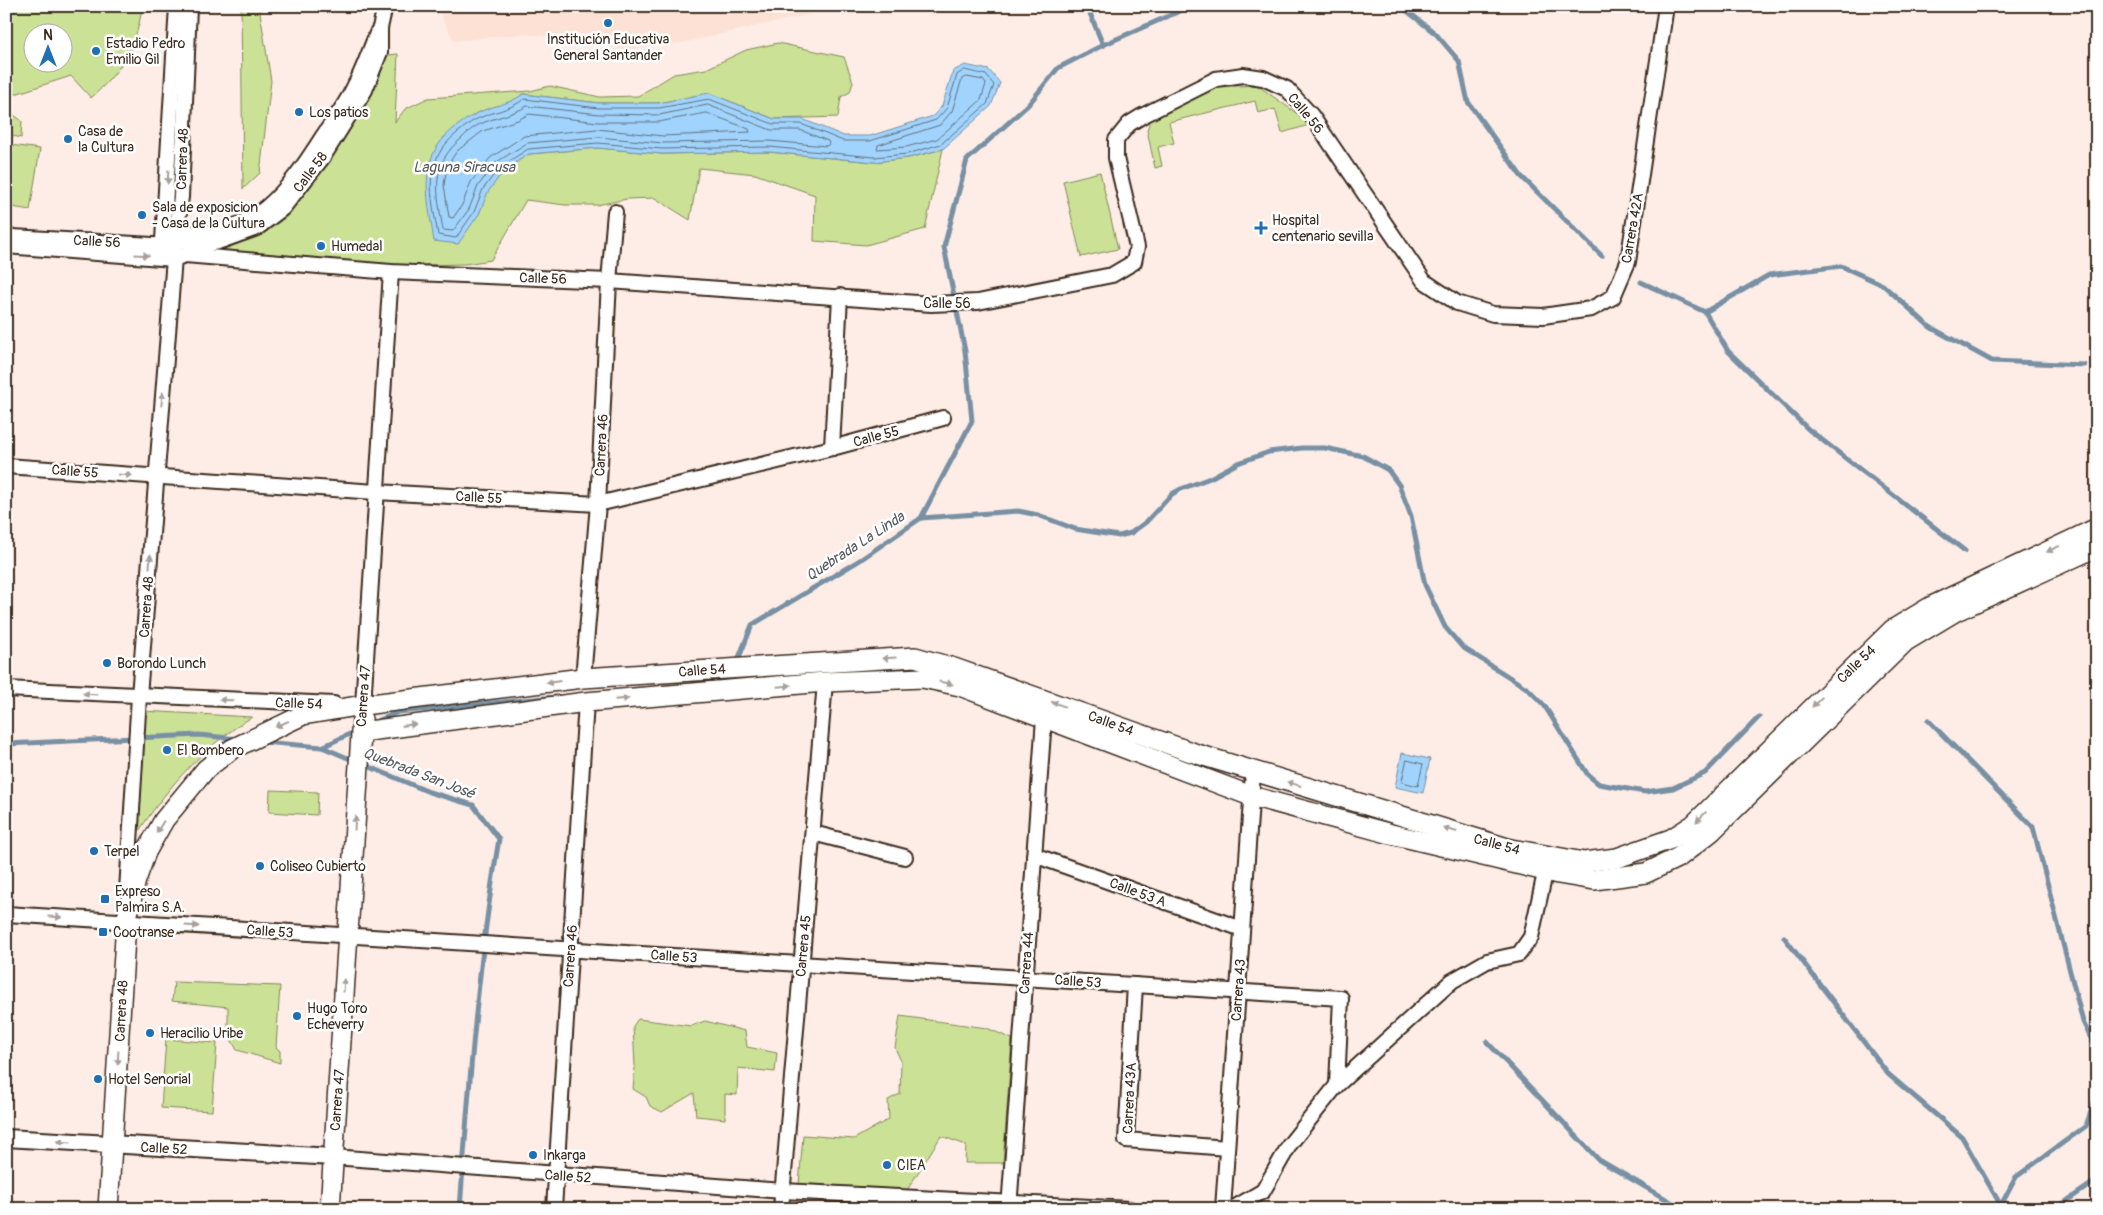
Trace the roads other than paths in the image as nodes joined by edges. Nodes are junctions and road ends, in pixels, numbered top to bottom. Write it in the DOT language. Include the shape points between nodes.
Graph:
graph roads {
  1 [pos="177,6"];
  2 [pos="189,6"];
  3 [pos="384,6"];
  4 [pos="1666,6"];
  5 [pos="178,97"];
  6 [pos="615,212"];
  7 [pos="6,236"];
  8 [pos="6,246"];
  9 [pos="173,248"];
  10 [pos="391,272"];
  11 [pos="608,281"];
  12 [pos="1438,291"];
  13 [pos="840,296"];
  14 [pos="943,418"];
  15 [pos="832,448"];
  16 [pos="6,466"];
  17 [pos="156,477"];
  18 [pos="376,492"];
  19 [pos="598,504"];
  20 [pos="2097,528"];
  21 [pos="2097,547"];
  22 [pos="1899,635"];
  23 [pos="583,678"];
  24 [pos="825,682"];
  25 [pos="6,689"];
  26 [pos="139,696"];
  27 [pos="586,702"];
  28 [pos="363,705"];
  29 [pos="1044,718"];
  30 [pos="361,732"];
  31 [pos="1253,772"];
  32 [pos="1251,796"];
  33 [pos="813,833"];
  34 [pos="1034,855"];
  35 [pos="905,857"];
  36 [pos="1547,864"];
  37 [pos="6,914"];
  38 [pos="126,922"];
  39 [pos="1242,929"];
  40 [pos="347,936"];
  41 [pos="570,950"];
  42 [pos="802,964"];
  43 [pos="1025,978"];
  44 [pos="1135,985"];
  45 [pos="1238,991"];
  46 [pos="1336,1085"];
  47 [pos="6,1138"];
  48 [pos="113,1146"];
  49 [pos="1227,1148"];
  50 [pos="333,1157"];
  51 [pos="556,1175"];
  52 [pos="782,1191"];
  53 [pos="1009,1206"];
  54 [pos="108,1209"];
  55 [pos="330,1209"];
  56 [pos="554,1209"];
  57 [pos="781,1209"];
  58 [pos="1130,1209"];
  59 [pos="1223,1209"];
  60 [pos="1232,1209"];
  1 -- 5 [label="street, Carrera 48"];
  2 -- 5 [label="street, Carrera 48"];
  3 -- 9 [label="street, Calle 58" via="380,52 364,90 323,157 283,208 257,228 218,242"];
  4 -- 12 [label="street, Carrera 42A" via="1628,262 1613,297 1591,309 1543,316 1492,314 1457,303"];
  5 -- 9 [label="street, Carrera 48, one-way"];
  5 -- 9 [label="street, Carrera 48" via="181,197"];
  6 -- 11 [label="street, Carrera 46"];
  7 -- 9 [label="street, Calle 56"];
  8 -- 9 [label="street, Calle 56, one-way"];
  9 -- 10 [label="street, Calle 56"];
  17 -- 9 [label="street, Carrera 48, one-way"];
  10 -- 11 [label="street, Calle 56"];
  10 -- 18 [label="street, Carrera 47"];
  11 -- 13 [label="street, Calle 56"];
  11 -- 19 [label="street, Carrera 46"];
  12 -- 13 [label="street, Calle 56" via="1424,282 1311,115 1287,89 1263,78 1243,75 1216,79 1142,116 1129,124 1116,140 1116,158 1137,247 1134,262 1112,275 978,302 931,304"];
  13 -- 15 [label="street"];
  14 -- 15 [label="street, Calle 55"];
  15 -- 19 [label="street, Calle 55"];
  16 -- 17 [label="street, Calle 55, one-way"];
  17 -- 18 [label="street, Calle 55"];
  26 -- 17 [label="street, Carrera 48, one-way"];
  18 -- 19 [label="street, Calle 55"];
  18 -- 28 [label="street, Carrera 47"];
  19 -- 23 [label="street, Carrera 46"];
  20 -- 22 [label="main road, Calle 54, one-way" via="1932,606"];
  21 -- 22 [label="main road, Calle 54"];
  22 -- 36 [label="main road, Calle 54" via="1712,831 1679,857 1646,872 1594,880"];
  23 -- 28 [label="main road, Calle 54, one-way"];
  31 -- 23 [label="main road, Calle 54, one-way" via="915,657"];
  27 -- 24 [label="main road, Calle 54, one-way"];
  24 -- 29 [label="main road, Calle 54, one-way" via="923,678 960,686"];
  24 -- 33 [label="street, Carrera 45"];
  26 -- 25 [label="street, Calle 54, one-way"];
  28 -- 26 [label="street, Calle 54, one-way"];
  26 -- 38 [label="street, Carrera 48"];
  30 -- 27 [label="main road, Calle 54, one-way"];
  27 -- 41 [label="street, Carrera 46"];
  28 -- 30 [label="main road, Carrera 47"];
  28 -- 38 [label="main road, one-way" via="303,715 232,749 206,769 164,820 146,852"];
  29 -- 32 [label="main road, Calle 54"];
  29 -- 34 [label="street, Carrera 44"];
  40 -- 30 [label="main road, Carrera 47, one-way"];
  31 -- 32 [label="street, Carrera 43"];
  36 -- 31 [label="main road, Calle 54, one-way" via="1511,848"];
  32 -- 36 [label="main road, Calle 54" via="1391,834"];
  32 -- 39 [label="street, Carrera 43"];
  33 -- 35 [label="street"];
  33 -- 42 [label="street, Carrera 45"];
  34 -- 39 [label="street, Calle 53 A"];
  34 -- 43 [label="street, Carrera 44"];
  36 -- 46 [label="street" via="1531,937 1519,954 1487,961 1452,981"];
  37 -- 38 [label="street, Calle 53, one-way"];
  38 -- 40 [label="street, Calle 53, one-way"];
  38 -- 48 [label="main road, Carrera 48, one-way"];
  39 -- 45 [label="street, Carrera 43"];
  40 -- 41 [label="street, Calle 53"];
  50 -- 40 [label="main road, Carrera 47, one-way"];
  41 -- 42 [label="street, Calle 53"];
  41 -- 51 [label="street, Carrera 46"];
  42 -- 43 [label="street, Calle 53"];
  42 -- 52 [label="street, Carrera 45"];
  43 -- 44 [label="street, Calle 53"];
  43 -- 53 [label="street, Carrera 44"];
  44 -- 45 [label="street, Calle 53"];
  44 -- 49 [label="street, Carrera 43A" via="1126,1140"];
  45 -- 46 [label="street, Calle 53" via="1341,998"];
  45 -- 49 [label="street, Carrera 43"];
  46 -- 60 [label="street" via="1290,1144 1263,1191"];
  48 -- 47 [label="street, Calle 52, one-way"];
  48 -- 50 [label="street, Calle 52"];
  48 -- 54 [label="main road, Carrera 48"];
  49 -- 59 [label="street, Carrera 43"];
  50 -- 51 [label="street, Calle 52"];
  50 -- 55 [label="main road, Carrera 47"];
  51 -- 52 [label="street, Calle 52"];
  51 -- 56 [label="street, Carrera 46"];
  52 -- 53 [label="street, Calle 52"];
  52 -- 57 [label="street, Carrera 45"];
  53 -- 58 [label="street, Calle 52"];
}
